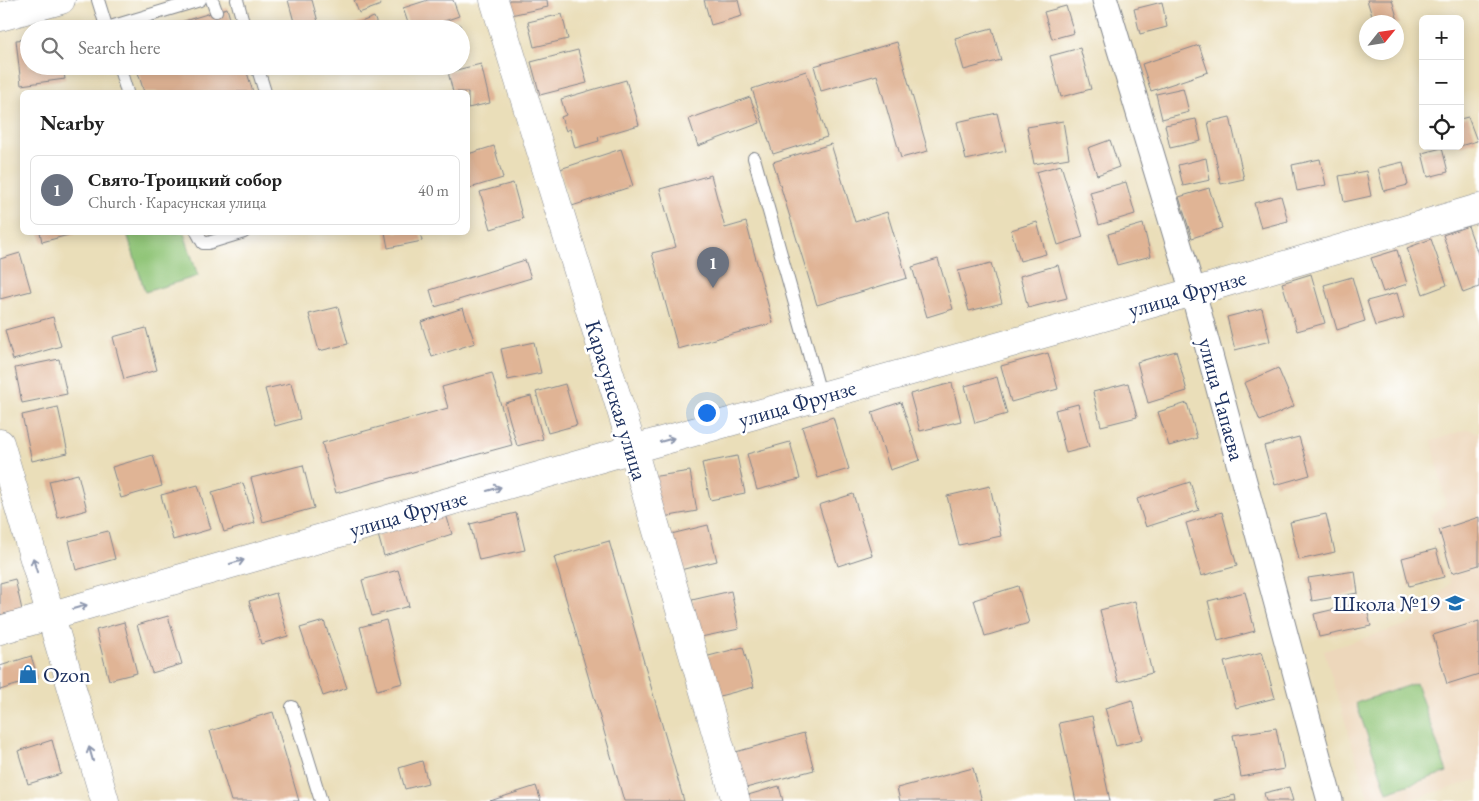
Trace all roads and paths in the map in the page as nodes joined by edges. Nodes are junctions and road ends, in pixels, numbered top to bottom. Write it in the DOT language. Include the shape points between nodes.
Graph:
graph roads {
  1 [pos="61,0"];
  2 [pos="98,0"];
  3 [pos="200,0"];
  4 [pos="237,0"];
  5 [pos="494,0"];
  6 [pos="1105,0"];
  7 [pos="0,17"];
  8 [pos="104,20"];
  9 [pos="136,20"];
  10 [pos="243,20"];
  11 [pos="121,75"];
  12 [pos="260,75"];
  13 [pos="126,90"];
  14 [pos="264,90"];
  15 [pos="754,158"];
  16 [pos="1479,208"];
  17 [pos="199,235"];
  18 [pos="234,235"];
  19 [pos="1193,292"];
  20 [pos="821,397"];
  21 [pos="0,443"];
  22 [pos="633,449"];
  23 [pos="50,615"];
  24 [pos="0,630"];
  25 [pos="292,707"];
  26 [pos="105,801"];
  27 [pos="321,801"];
  28 [pos="736,801"];
  29 [pos="1330,801"];
  1 -- 7 [label="street"];
  2 -- 8 [label="lane"];
  3 -- 9 [label="lane"];
  4 -- 10 [label="lane"];
  5 -- 22 [label="street, Карасунская улица"];
  6 -- 19 [label="street, улица Чапаева"];
  11 -- 13 [label="lane"];
  12 -- 14 [label="lane"];
  15 -- 20 [label="lane"];
  16 -- 19 [label="street, улица Фрунзе"];
  17 -- 18 [label="lane" via="203,243 208,243"];
  19 -- 20 [label="street, улица Фрунзе"];
  19 -- 29 [label="street, улица Чапаева"];
  22 -- 20 [label="street, улица Фрунзе, one-way"];
  23 -- 21 [label="street, one-way"];
  23 -- 22 [label="street, улица Фрунзе, one-way"];
  22 -- 28 [label="street, Карасунская улица"];
  23 -- 24 [label="street, улица Фрунзе"];
  26 -- 23 [label="street, one-way"];
  25 -- 27 [label="lane"];
}
